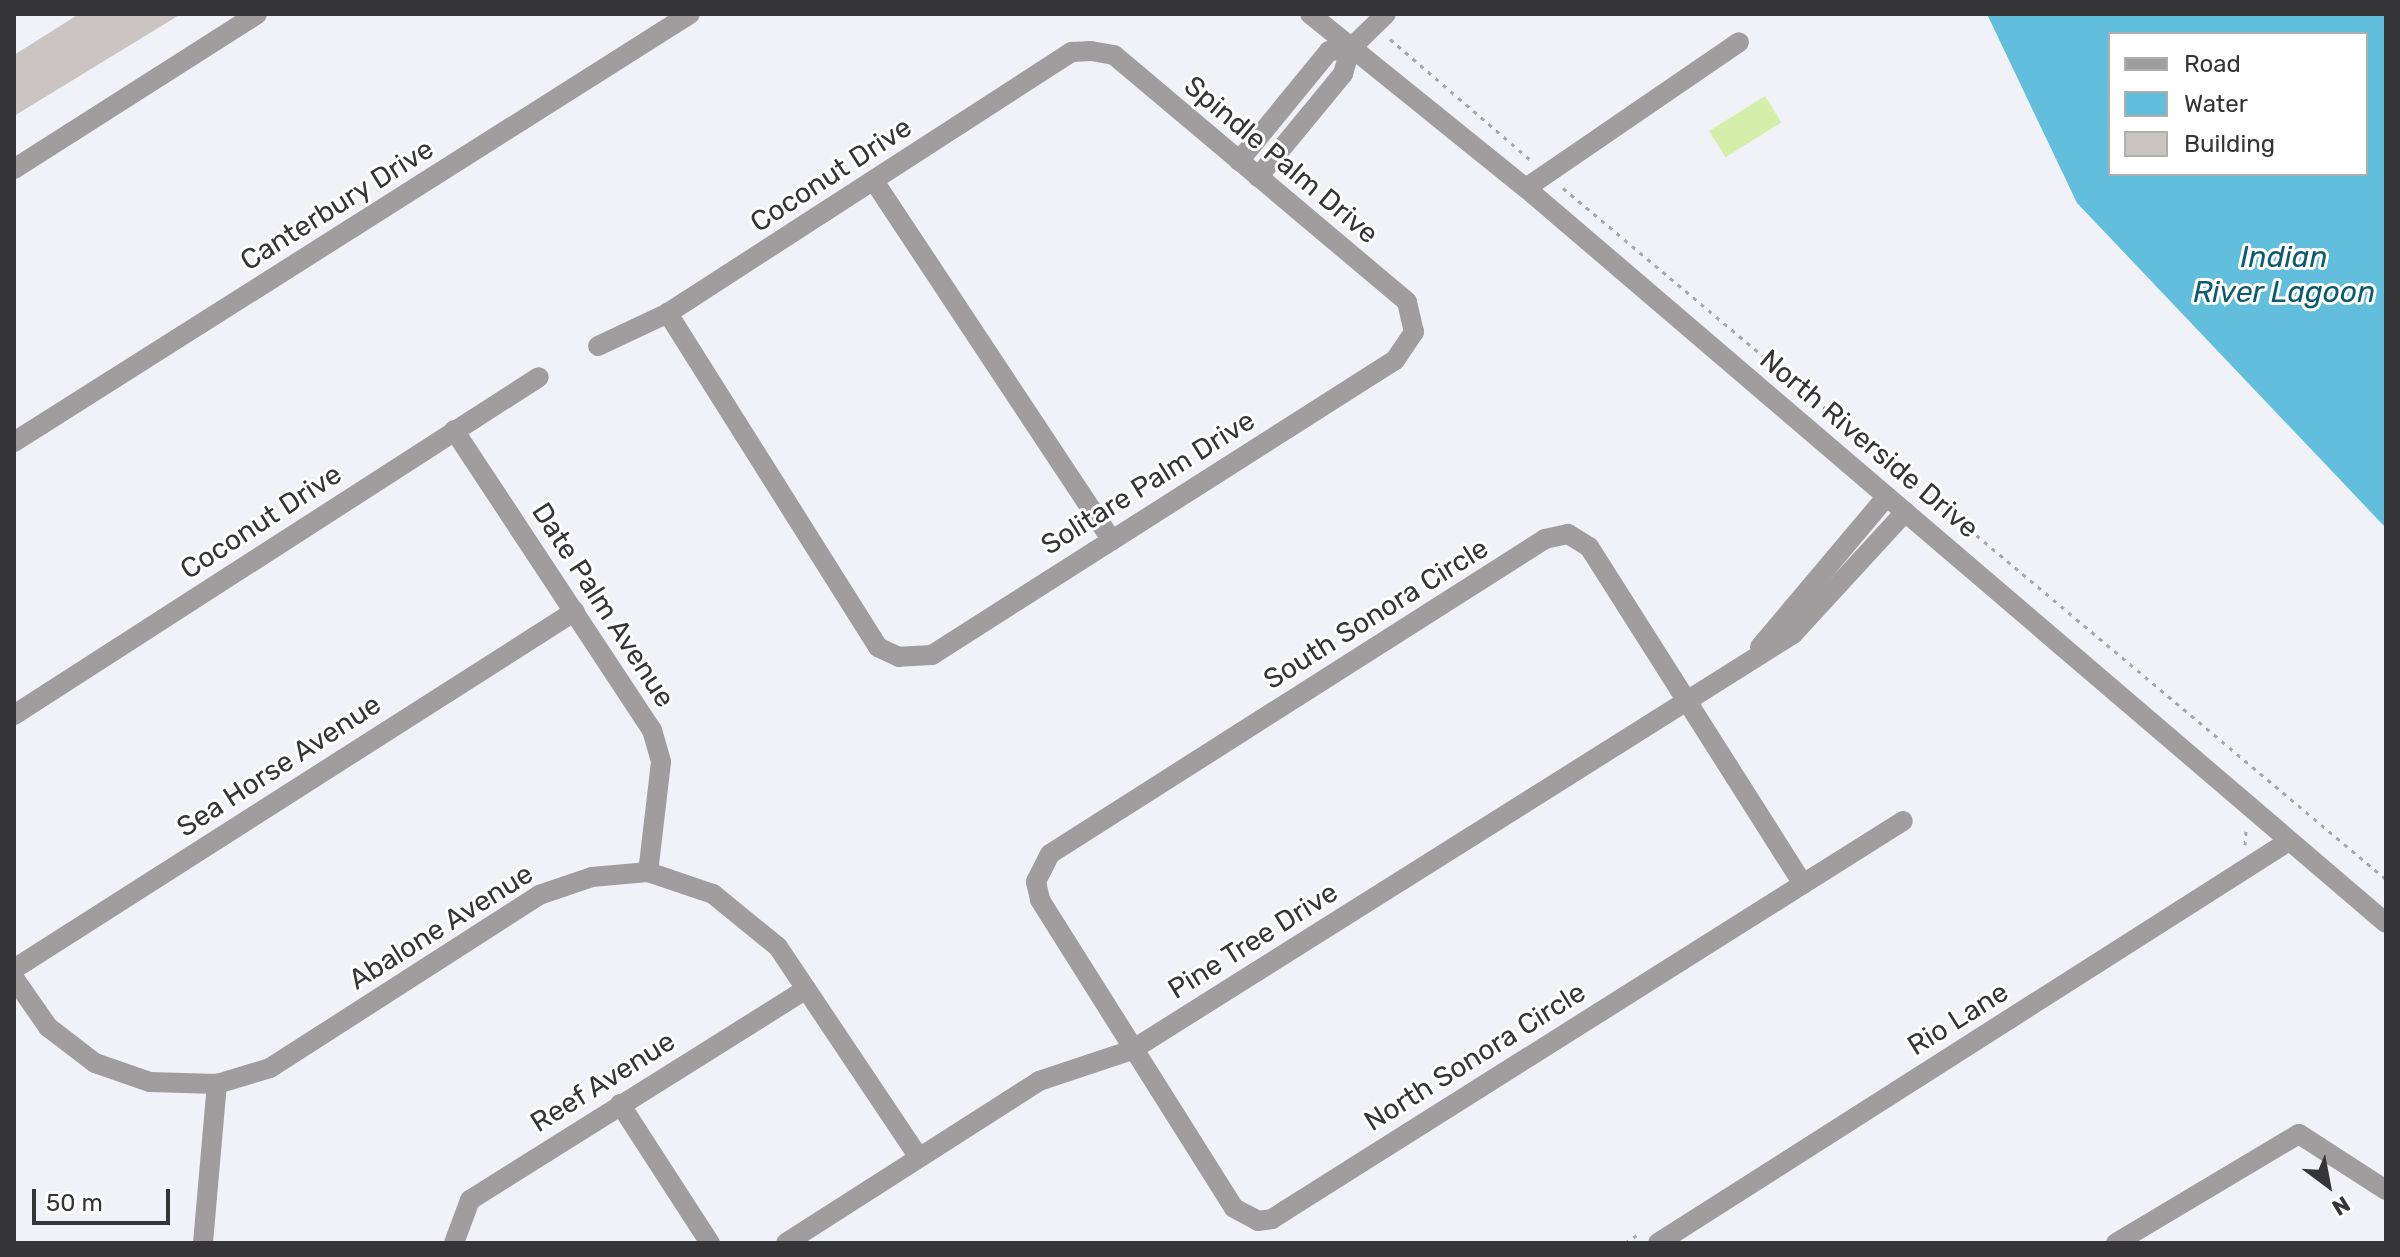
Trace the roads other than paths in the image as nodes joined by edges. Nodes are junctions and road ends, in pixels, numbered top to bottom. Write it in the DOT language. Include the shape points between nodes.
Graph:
graph roads {
  1 [pos="257,14"];
  2 [pos="690,14"];
  3 [pos="1310,14"];
  4 [pos="1380,20"];
  5 [pos="1739,42"];
  6 [pos="1350,49"];
  7 [pos="1091,51"];
  8 [pos="1239,161"];
  9 [pos="14,169"];
  10 [pos="1258,177"];
  11 [pos="874,181"];
  12 [pos="1526,188"];
  13 [pos="668,313"];
  14 [pos="1414,332"];
  15 [pos="598,346"];
  16 [pos="539,377"];
  17 [pos="454,430"];
  18 [pos="14,442"];
  19 [pos="1887,496"];
  20 [pos="1905,512"];
  21 [pos="1112,540"];
  22 [pos="575,611"];
  23 [pos="1740,667"];
  24 [pos="1688,700"];
  25 [pos="14,715"];
  26 [pos="1903,821"];
  27 [pos="2289,841"];
  28 [pos="648,872"];
  29 [pos="1803,884"];
  30 [pos="2386,923"];
  31 [pos="14,969"];
  32 [pos="14,978"];
  33 [pos="806,989"];
  34 [pos="1132,1050"];
  35 [pos="217,1084"];
  36 [pos="620,1104"];
  37 [pos="917,1155"];
  38 [pos="2386,1190"];
  39 [pos="1654,1234"];
  40 [pos="203,1243"];
  41 [pos="454,1243"];
  42 [pos="710,1243"];
  43 [pos="786,1243"];
  44 [pos="2116,1243"];
  1 -- 9 [label="street"];
  2 -- 18 [label="street, Canterbury Drive"];
  3 -- 6 [label="street, North Riverside Drive"];
  4 -- 6 [label="street"];
  5 -- 12 [label="street"];
  6 -- 8 [label="street" via="1329,51"];
  6 -- 10 [label="street" via="1343,74"];
  6 -- 12 [label="street, North Riverside Drive"];
  7 -- 8 [label="street, Spindle Palm Drive" via="1114,55"];
  7 -- 11 [label="street, Coconut Drive" via="1072,52"];
  8 -- 10 [label="street, Spindle Palm Drive"];
  10 -- 14 [label="street, Spindle Palm Drive" via="1407,302"];
  11 -- 13 [label="street, Coconut Drive"];
  11 -- 21 [label="street"];
  12 -- 19 [label="street, North Riverside Drive"];
  13 -- 15 [label="street, Coconut Drive"];
  13 -- 21 [label="street, Solitare Palm Drive" via="878,647 899,657 932,655"];
  14 -- 21 [label="street, Solitare Palm Drive" via="1395,360"];
  16 -- 17 [label="street, Coconut Drive"];
  17 -- 22 [label="street, Date Palm Avenue"];
  17 -- 25 [label="street, Coconut Drive"];
  19 -- 20 [label="street, North Riverside Drive"];
  19 -- 23 [label="street, Pine Tree Drive"];
  20 -- 23 [label="street, Pine Tree Drive" via="1819,613"];
  20 -- 27 [label="street, North Riverside Drive"];
  22 -- 28 [label="street, Date Palm Avenue" via="652,730 661,762"];
  22 -- 31 [label="street, Sea Horse Avenue"];
  23 -- 24 [label="street, Pine Tree Drive"];
  24 -- 29 [label="street, South Sonora Circle"];
  24 -- 34 [label="street, Pine Tree Drive"];
  24 -- 34 [label="street, South Sonora Circle" via="1589,547 1568,534 1545,539 1041,865 1040,900"];
  26 -- 29 [label="street, North Sonora Circle"];
  27 -- 30 [label="street, North Riverside Drive"];
  27 -- 39 [label="street, Rio Lane"];
  28 -- 33 [label="street, Abalone Avenue" via="737,909 778,947"];
  28 -- 35 [label="street, Abalone Avenue" via="592,877 539,895 270,1068"];
  29 -- 34 [label="street, North Sonora Circle" via="1272,1219 1258,1221 1234,1208"];
  32 -- 35 [label="street, Abalone Avenue" via="48,1027 95,1063 150,1082"];
  33 -- 36 [label="street, Reef Avenue"];
  33 -- 37 [label="street, Abalone Avenue"];
  34 -- 37 [label="street, Pine Tree Drive" via="1039,1081"];
  35 -- 40 [label="street"];
  36 -- 41 [label="street, Reef Avenue" via="470,1200"];
  36 -- 42 [label="street"];
  37 -- 43 [label="street, Pine Tree Drive"];
  38 -- 44 [label="street" via="2299,1134"];
}
